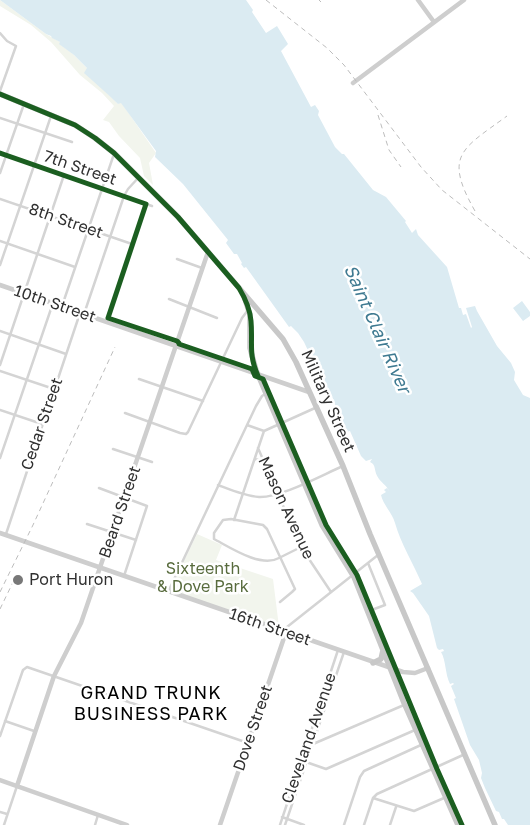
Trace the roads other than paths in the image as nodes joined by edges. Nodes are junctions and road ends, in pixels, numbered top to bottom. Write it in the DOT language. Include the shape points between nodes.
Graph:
graph roads {
  1 [pos="418,0"];
  2 [pos="462,1"];
  3 [pos="434,22"];
  4 [pos="0,33"];
  5 [pos="353,83"];
  6 [pos="0,93"];
  7 [pos="24,104"];
  8 [pos="52,115"];
  9 [pos="0,118"];
  10 [pos="17,123"];
  11 [pos="45,133"];
  12 [pos="72,142"];
  13 [pos="0,154"];
  14 [pos="114,154"];
  15 [pos="6,156"];
  16 [pos="34,165"];
  17 [pos="0,173"];
  18 [pos="64,175"];
  19 [pos="138,177"];
  20 [pos="102,188"];
  21 [pos="124,196"];
  22 [pos="0,198"];
  23 [pos="146,204"];
  24 [pos="20,205"];
  25 [pos="152,206"];
  26 [pos="50,216"];
  27 [pos="88,229"];
  28 [pos="110,236"];
  29 [pos="0,241"];
  30 [pos="7,244"];
  31 [pos="132,244"];
  32 [pos="208,252"];
  33 [pos="38,254"];
  34 [pos="177,259"];
  35 [pos="0,265"];
  36 [pos="75,267"];
  37 [pos="202,268"];
  38 [pos="0,285"];
  39 [pos="239,288"];
  40 [pos="24,294"];
  41 [pos="169,299"];
  42 [pos="53,303"];
  43 [pos="62,306"];
  44 [pos="189,306"];
  45 [pos="257,308"];
  46 [pos="249,309"];
  47 [pos="82,313"];
  48 [pos="217,318"];
  49 [pos="106,322"];
  50 [pos="0,331"];
  51 [pos="10,335"];
  52 [pos="39,345"];
  53 [pos="176,346"];
  54 [pos="66,354"];
  55 [pos="221,362"];
  56 [pos="0,365"];
  57 [pos="0,371"];
  58 [pos="258,374"];
  59 [pos="139,378"];
  60 [pos="27,380"];
  61 [pos="162,387"];
  62 [pos="54,389"];
  63 [pos="309,392"];
  64 [pos="266,394"];
  65 [pos="203,401"];
  66 [pos="316,407"];
  67 [pos="0,410"];
  68 [pos="125,413"];
  69 [pos="14,415"];
  70 [pos="150,422"];
  71 [pos="42,424"];
  72 [pos="279,424"];
  73 [pos="247,426"];
  74 [pos="264,431"];
  75 [pos="258,448"];
  76 [pos="113,449"];
  77 [pos="0,456"];
  78 [pos="138,457"];
  79 [pos="255,459"];
  80 [pos="152,462"];
  81 [pos="265,462"];
  82 [pos="342,466"];
  83 [pos="304,483"];
  84 [pos="218,485"];
  85 [pos="99,488"];
  86 [pos="278,493"];
  87 [pos="243,494"];
  88 [pos="124,497"];
  89 [pos="234,520"];
  90 [pos="87,524"];
  91 [pos="113,532"];
  92 [pos="3,534"];
  93 [pos="136,540"];
  94 [pos="301,547"];
  95 [pos="379,554"];
  96 [pos="279,558"];
  97 [pos="368,563"];
  98 [pos="100,568"];
  99 [pos="353,575"];
  100 [pos="124,576"];
  101 [pos="168,591"];
  102 [pos="331,592"];
  103 [pos="280,602"];
  104 [pos="368,612"];
  105 [pos="286,632"];
  106 [pos="384,650"];
  107 [pos="341,651"];
  108 [pos="373,663"];
  109 [pos="390,668"];
  110 [pos="428,668"];
  111 [pos="54,676"];
  112 [pos="405,704"];
  113 [pos="5,721"];
  114 [pos="416,730"];
  115 [pos="35,732"];
  116 [pos="0,736"];
  117 [pos="248,743"];
  118 [pos="313,744"];
  119 [pos="422,745"];
  120 [pos="464,754"];
  121 [pos="302,759"];
  122 [pos="306,762"];
  123 [pos="433,769"];
  124 [pos="0,780"];
  125 [pos="17,786"];
  126 [pos="445,797"];
  127 [pos="373,798"];
  128 [pos="396,807"];
  129 [pos="0,812"];
  130 [pos="7,814"];
  131 [pos="98,815"];
  132 [pos="282,817"];
  133 [pos="287,819"];
  134 [pos="4,825"];
  135 [pos="95,825"];
  136 [pos="127,825"];
  137 [pos="220,825"];
  138 [pos="280,825"];
  139 [pos="285,825"];
  140 [pos="304,825"];
  141 [pos="344,825"];
  142 [pos="364,825"];
  143 [pos="390,825"];
  144 [pos="458,825"];
  145 [pos="495,825"];
  1 -- 3 [label="street"];
  2 -- 3 [label="street"];
  3 -- 5 [label="street"];
  4 -- 6 [label="street" via="16,46"];
  6 -- 7 [label="main road, Military Street"];
  7 -- 8 [label="main road, Military Street"];
  7 -- 10 [label="street"];
  8 -- 11 [label="street"];
  8 -- 14 [label="main road, Military Street" via="81,128"];
  9 -- 10 [label="street"];
  10 -- 11 [label="street"];
  10 -- 15 [label="street"];
  11 -- 12 [label="street"];
  11 -- 16 [label="street"];
  13 -- 15 [label="street, 7th Street"];
  14 -- 19 [label="main road, Military Street"];
  14 -- 20 [label="street"];
  15 -- 16 [label="street, 7th Street"];
  15 -- 17 [label="street"];
  16 -- 18 [label="street, 7th Street"];
  16 -- 24 [label="street"];
  18 -- 20 [label="street, 7th Street"];
  18 -- 26 [label="street"];
  19 -- 21 [label="street, Cedar Street"];
  19 -- 32 [label="main road, Military Street"];
  20 -- 21 [label="street, 7th Street"];
  20 -- 27 [label="street"];
  21 -- 23 [label="street, 7th Street"];
  21 -- 28 [label="street, Cedar Street"];
  22 -- 24 [label="street, 8th Street"];
  23 -- 25 [label="street, 7th Street"];
  23 -- 31 [label="street"];
  24 -- 26 [label="street, 8th Street"];
  24 -- 30 [label="street"];
  26 -- 27 [label="street, 8th Street"];
  26 -- 33 [label="street"];
  27 -- 28 [label="street, 8th Street"];
  27 -- 36 [label="street"];
  28 -- 31 [label="street, 8th Street"];
  28 -- 47 [label="street, Cedar Street"];
  29 -- 30 [label="street"];
  30 -- 33 [label="street"];
  30 -- 35 [label="street"];
  31 -- 49 [label="street"];
  32 -- 37 [label="street, Beard Street"];
  32 -- 39 [label="main road, Military Street"];
  33 -- 36 [label="street"];
  33 -- 40 [label="street"];
  34 -- 37 [label="street"];
  36 -- 43 [label="street"];
  37 -- 44 [label="street, Beard Street"];
  38 -- 40 [label="street, 10th Street"];
  39 -- 45 [label="main road, Military Street"];
  39 -- 46 [label="main road"];
  40 -- 42 [label="street, 10th Street"];
  40 -- 51 [label="street"];
  41 -- 44 [label="street"];
  42 -- 43 [label="street, 10th Street"];
  42 -- 52 [label="street"];
  43 -- 47 [label="street, 10th Street"];
  44 -- 48 [label="street"];
  44 -- 53 [label="street, Beard Street"];
  45 -- 46 [label="main road" via="252,306"];
  45 -- 63 [label="main road, Military Street" via="289,348"];
  46 -- 55 [label="street"];
  46 -- 58 [label="main road" via="251,354"];
  47 -- 49 [label="street, 10th Street"];
  47 -- 54 [label="street, Cedar Street"];
  49 -- 53 [label="street, 10th Street"];
  50 -- 51 [label="street"];
  51 -- 52 [label="street"];
  51 -- 56 [label="street"];
  52 -- 54 [label="street"];
  52 -- 60 [label="street"];
  53 -- 55 [label="street, 10th Street"];
  53 -- 61 [label="street, Beard Street"];
  54 -- 62 [label="street, Cedar Street"];
  55 -- 58 [label="street, 10th Street"];
  55 -- 65 [label="street"];
  57 -- 60 [label="street"];
  58 -- 63 [label="street, 10th Street"];
  58 -- 64 [label="main road"];
  59 -- 61 [label="street"];
  60 -- 62 [label="street"];
  60 -- 69 [label="street"];
  61 -- 65 [label="street"];
  61 -- 70 [label="street, Beard Street"];
  62 -- 71 [label="street, Cedar Street"];
  63 -- 66 [label="main road, Military Street"];
  64 -- 72 [label="main road"];
  64 -- 73 [label="street" via="259,400"];
  65 -- 70 [label="street" via="186,434"];
  66 -- 72 [label="street"];
  66 -- 82 [label="main road, Military Street"];
  67 -- 69 [label="street"];
  68 -- 70 [label="street"];
  69 -- 71 [label="street"];
  69 -- 77 [label="street"];
  70 -- 78 [label="street, Beard Street"];
  71 -- 92 [label="street, Cedar Street"];
  72 -- 74 [label="street"];
  72 -- 83 [label="main road"];
  73 -- 74 [label="street"];
  73 -- 84 [label="street"];
  74 -- 75 [label="street"];
  75 -- 79 [label="street"];
  75 -- 81 [label="street, Mason Avenue"];
  76 -- 78 [label="street"];
  78 -- 80 [label="street"];
  78 -- 88 [label="street, Beard Street"];
  79 -- 81 [label="street"];
  79 -- 87 [label="street"];
  81 -- 86 [label="street, Mason Avenue"];
  82 -- 83 [label="street"];
  82 -- 95 [label="main road, Military Street"];
  83 -- 86 [label="street"];
  83 -- 99 [label="main road" via="327,534"];
  84 -- 87 [label="street"];
  84 -- 101 [label="street"];
  85 -- 88 [label="street"];
  86 -- 87 [label="street" via="258,497"];
  86 -- 94 [label="street, Mason Avenue"];
  87 -- 89 [label="street"];
  88 -- 91 [label="street, Beard Street"];
  88 -- 93 [label="street" via="147,507"];
  89 -- 96 [label="street" via="263,525"];
  89 -- 96 [label="street" via="220,522 213,538 260,561 270,562"];
  90 -- 91 [label="street"];
  91 -- 93 [label="street"];
  91 -- 98 [label="street, Beard Street"];
  92 -- 98 [label="street, 16th Street"];
  93 -- 100 [label="street"];
  94 -- 96 [label="street"];
  94 -- 102 [label="street, Mason Avenue"];
  95 -- 97 [label="street"];
  95 -- 110 [label="main road, Military Street"];
  96 -- 103 [label="street" via="294,588"];
  97 -- 99 [label="street"];
  97 -- 104 [label="street" via="385,605"];
  98 -- 100 [label="street, 16th Street"];
  98 -- 111 [label="street, Beard Street" via="78,632"];
  99 -- 102 [label="street"];
  99 -- 104 [label="main road"];
  100 -- 101 [label="street, 16th Street"];
  101 -- 105 [label="street, 16th Street"];
  102 -- 105 [label="street" via="287,627"];
  104 -- 106 [label="main road"];
  105 -- 107 [label="street, 16th Street"];
  105 -- 117 [label="street, Dove Street"];
  106 -- 108 [label="main road" via="380,659"];
  106 -- 109 [label="main road"];
  107 -- 108 [label="street, 16th Street"];
  107 -- 118 [label="street, Cleveland Avenue"];
  107 -- 121 [label="street, Cleveland Avenue"];
  108 -- 109 [label="street, 16th Street"];
  109 -- 110 [label="street, 16th Street" via="409,674"];
  109 -- 112 [label="main road"];
  110 -- 120 [label="main road, Military Street"];
  111 -- 113 [label="street" via="25,668"];
  111 -- 115 [label="street, Beard Street"];
  111 -- 117 [label="street"];
  112 -- 114 [label="main road"];
  112 -- 118 [label="street"];
  113 -- 115 [label="street"];
  113 -- 116 [label="street"];
  114 -- 119 [label="main road"];
  114 -- 122 [label="street" via="326,768"];
  115 -- 125 [label="street, Beard Street"];
  117 -- 137 [label="street, Dove Street"];
  118 -- 122 [label="street, Cleveland Avenue"];
  119 -- 123 [label="main road"];
  119 -- 141 [label="street" via="362,774"];
  120 -- 123 [label="street"];
  120 -- 145 [label="main road, Military Street"];
  121 -- 122 [label="street"];
  121 -- 132 [label="street, Cleveland Avenue"];
  122 -- 133 [label="street, Cleveland Avenue"];
  123 -- 126 [label="main road"];
  123 -- 127 [label="street"];
  124 -- 125 [label="street"];
  125 -- 130 [label="street, Beard Street"];
  125 -- 131 [label="street"];
  126 -- 128 [label="street" via="414,811"];
  126 -- 144 [label="main road"];
  127 -- 128 [label="street"];
  127 -- 142 [label="street"];
  128 -- 143 [label="street"];
  129 -- 130 [label="street"];
  130 -- 134 [label="street, Beard Street"];
  131 -- 135 [label="street"];
  131 -- 136 [label="street"];
  132 -- 133 [label="street"];
  132 -- 138 [label="street, Cleveland Avenue"];
  133 -- 139 [label="street, Cleveland Avenue"];
  133 -- 140 [label="street"];
}
